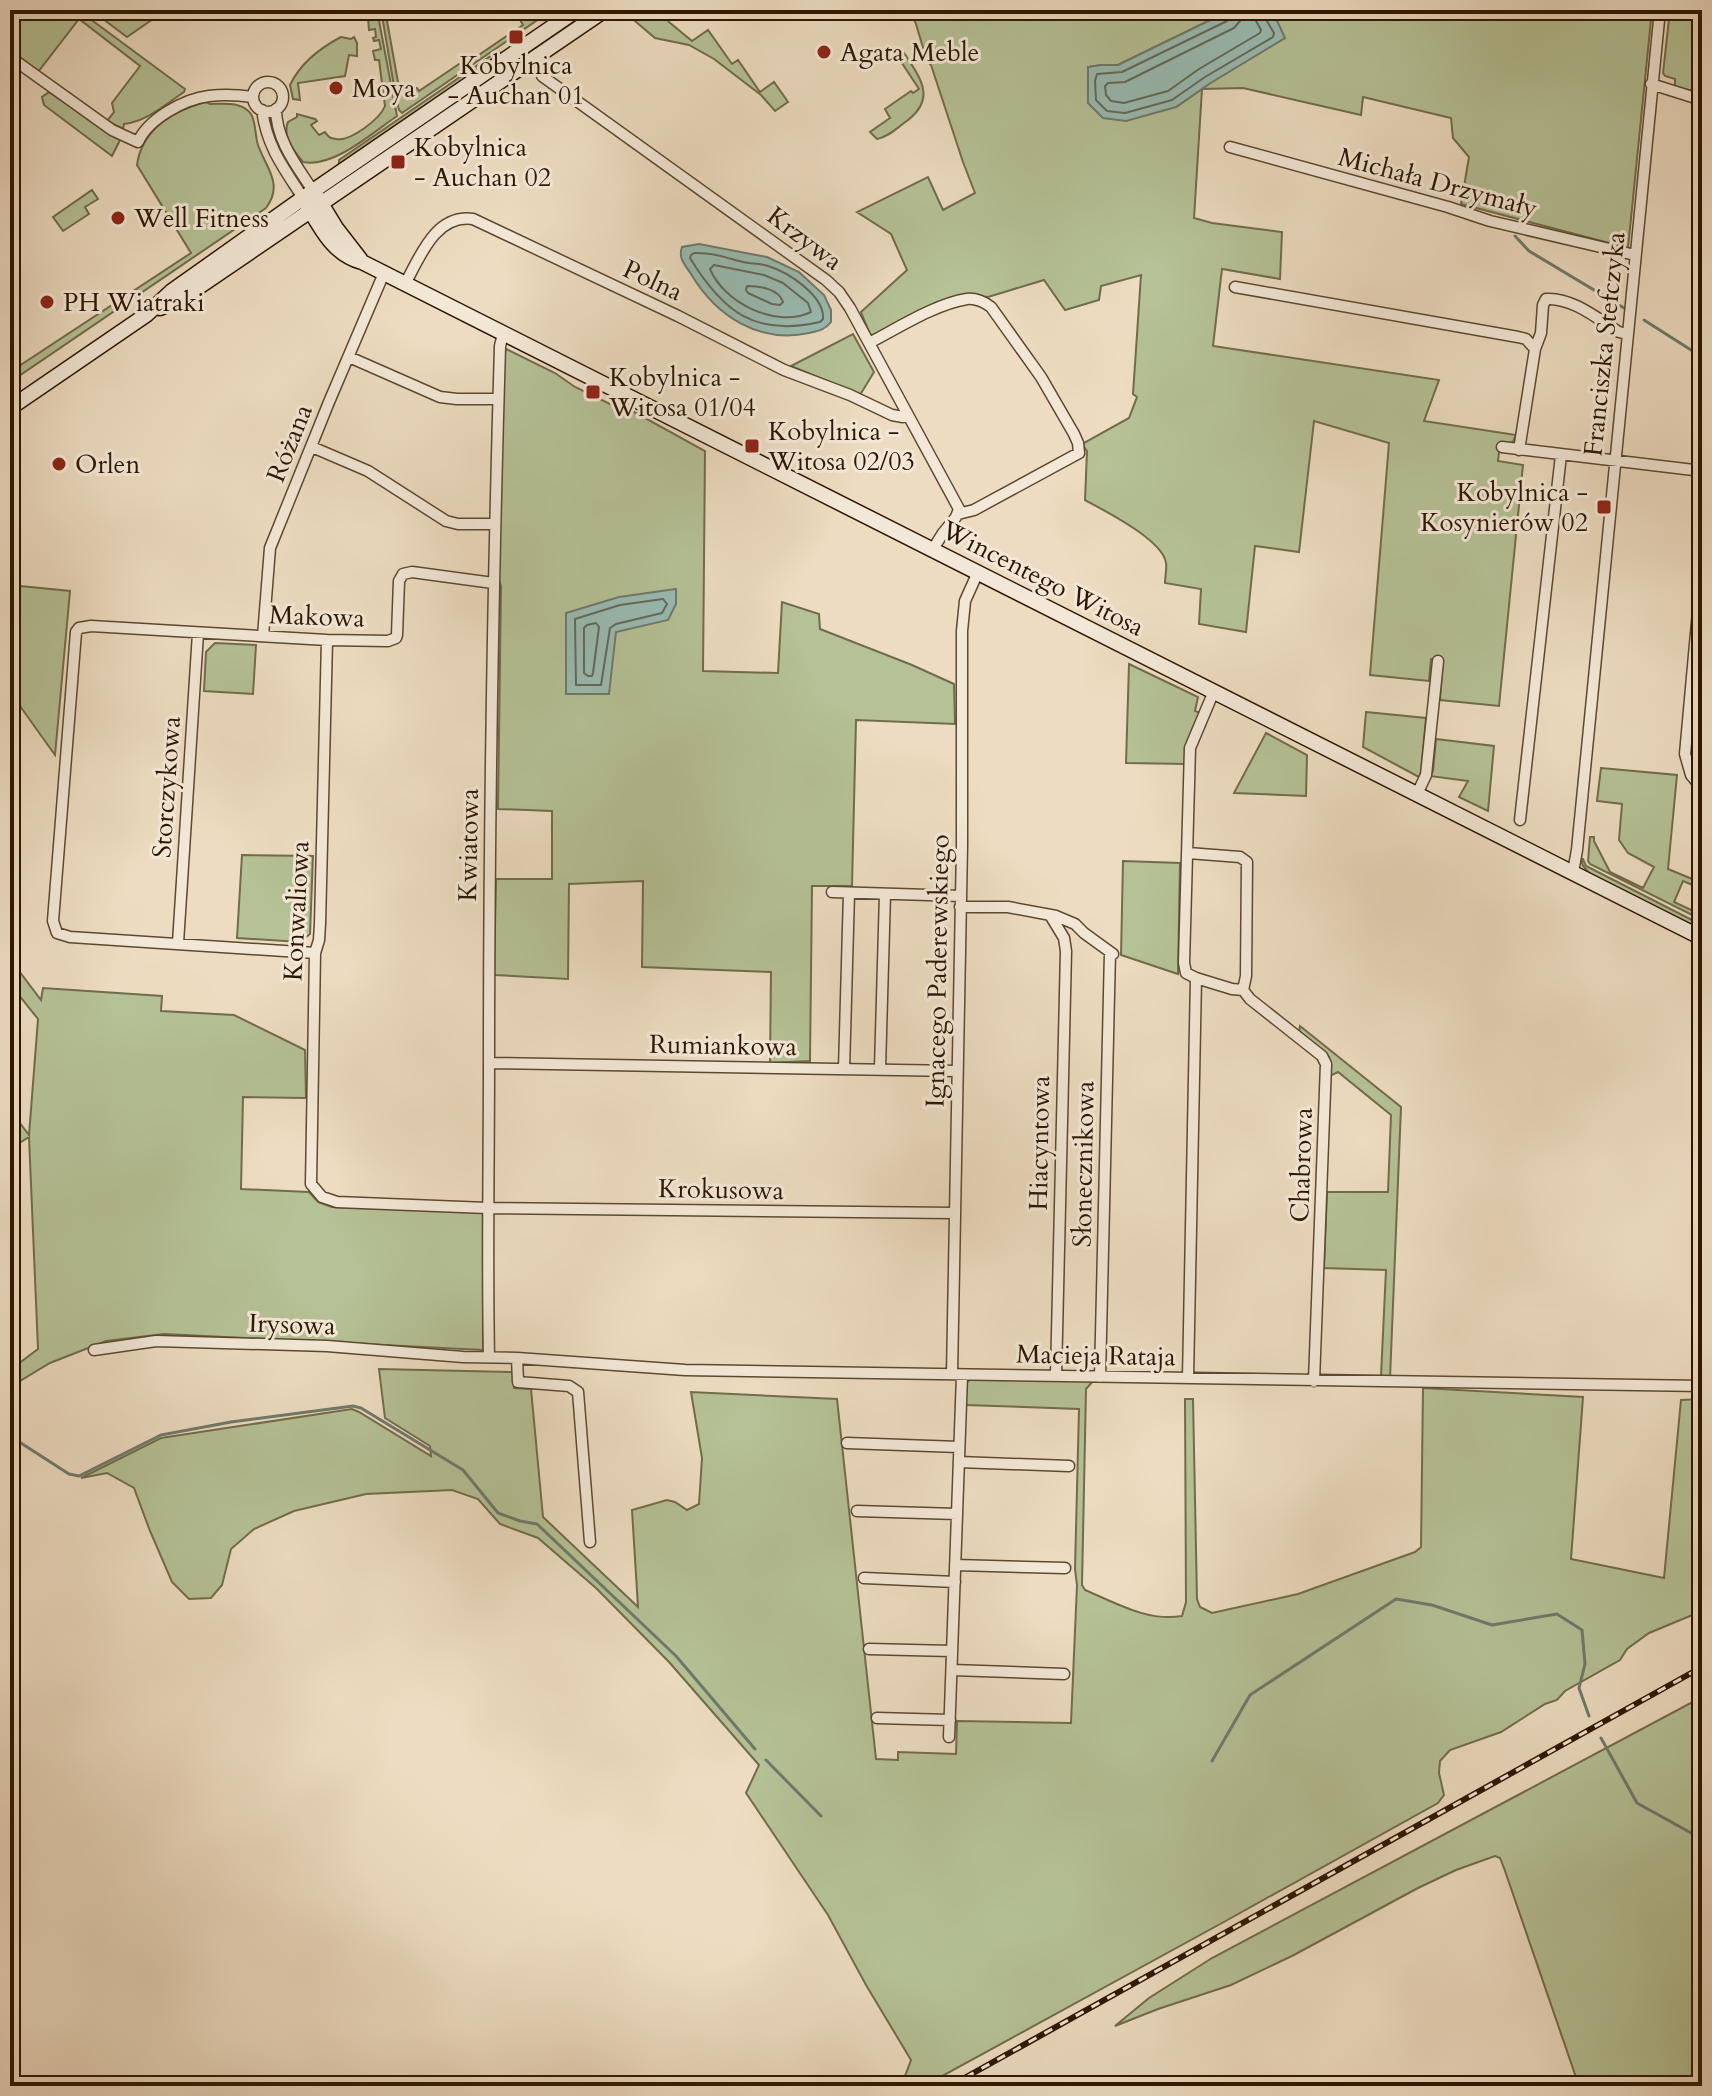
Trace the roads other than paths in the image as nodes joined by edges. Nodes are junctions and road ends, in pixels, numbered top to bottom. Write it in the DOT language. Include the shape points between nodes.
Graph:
graph roads {
  1 [pos="577,10"];
  2 [pos="605,10"];
  3 [pos="1660,10"];
  4 [pos="10,57"];
  5 [pos="542,76"];
  6 [pos="1651,84"];
  7 [pos="253,97"];
  8 [pos="1702,100"];
  9 [pos="276,109"];
  10 [pos="262,110"];
  11 [pos="1230,147"];
  12 [pos="312,201"];
  13 [pos="1635,255"];
  14 [pos="384,273"];
  15 [pos="405,284"];
  16 [pos="1235,287"];
  17 [pos="503,334"];
  18 [pos="1627,334"];
  19 [pos="869,343"];
  20 [pos="1535,349"];
  21 [pos="349,357"];
  22 [pos="498,399"];
  23 [pos="10,408"];
  24 [pos="908,416"];
  25 [pos="312,447"];
  26 [pos="1502,447"];
  27 [pos="1519,450"];
  28 [pos="1561,455"];
  29 [pos="1615,461"];
  30 [pos="1702,471"];
  31 [pos="958,514"];
  32 [pos="495,524"];
  33 [pos="933,549"];
  34 [pos="1702,567"];
  35 [pos="978,572"];
  36 [pos="493,583"];
  37 [pos="198,633"];
  38 [pos="263,636"];
  39 [pos="327,640"];
  40 [pos="1438,661"];
  41 [pos="1214,691"];
  42 [pos="1702,788"];
  43 [pos="1417,794"];
  44 [pos="1520,820"];
  45 [pos="1188,853"];
  46 [pos="1573,872"];
  47 [pos="832,892"];
  48 [pos="849,893"];
  49 [pos="885,894"];
  50 [pos="960,902"];
  51 [pos="1050,915"];
  52 [pos="1702,938"];
  53 [pos="178,943"];
  54 [pos="315,953"];
  55 [pos="1196,978"];
  56 [pos="1243,990"];
  57 [pos="489,1063"];
  58 [pos="880,1068"];
  59 [pos="844,1069"];
  60 [pos="957,1071"];
  61 [pos="311,1184"];
  62 [pos="487,1208"];
  63 [pos="955,1213"];
  64 [pos="94,1350"];
  65 [pos="489,1357"];
  66 [pos="517,1358"];
  67 [pos="957,1374"];
  68 [pos="1056,1376"];
  69 [pos="1100,1377"];
  70 [pos="1188,1378"];
  71 [pos="1314,1381"];
  72 [pos="1702,1386"];
  73 [pos="847,1443"];
  74 [pos="959,1447"];
  75 [pos="959,1462"];
  76 [pos="1069,1466"];
  77 [pos="857,1511"];
  78 [pos="957,1514"];
  79 [pos="590,1542"];
  80 [pos="955,1565"];
  81 [pos="1065,1568"];
  82 [pos="864,1578"];
  83 [pos="955,1582"];
  84 [pos="869,1649"];
  85 [pos="952,1651"];
  86 [pos="952,1670"];
  87 [pos="1064,1674"];
  88 [pos="877,1718"];
  89 [pos="950,1720"];
  90 [pos="949,1737"];
  1 -- 12 [label="street"];
  2 -- 12 [label="street"];
  3 -- 6 [label="street, Franciszka Stefczyka"];
  4 -- 7 [label="street" via="112,130 138,142 149,126 200,97"];
  5 -- 19 [label="street, Krzywa" via="826,280"];
  6 -- 8 [label="street"];
  6 -- 13 [label="street, Franciszka Stefczyka"];
  7 -- 9 [label="street" via="260,85 276,84 283,95"];
  7 -- 10 [label="street"];
  9 -- 10 [label="street"];
  9 -- 12 [label="street" via="282,140"];
  10 -- 12 [label="street" via="271,147"];
  11 -- 13 [label="street, Michała Drzymały" via="1490,221"];
  12 -- 14 [label="street, Wincentego Witosa" via="362,262"];
  12 -- 23 [label="street" via="184,297 146,315"];
  13 -- 18 [label="street, Franciszka Stefczyka"];
  14 -- 15 [label="street, Wincentego Witosa"];
  14 -- 21 [label="street, Różana"];
  15 -- 17 [label="street, Wincentego Witosa"];
  15 -- 24 [label="street, Polna" via="440,229 453,220 473,219 784,370 892,415"];
  16 -- 20 [label="street" via="1518,337"];
  17 -- 22 [label="street, Kwiatowa"];
  17 -- 33 [label="street, Wincentego Witosa"];
  18 -- 20 [label="street" via="1570,303 1546,299"];
  18 -- 29 [label="street, Franciszka Stefczyka"];
  19 -- 24 [label="street, Krzywa"];
  19 -- 31 [label="street" via="927,312 970,299 983,302 1041,377 1074,434 1079,453"];
  20 -- 27 [label="street"];
  21 -- 22 [label="street" via="440,397"];
  21 -- 25 [label="street, Różana"];
  22 -- 32 [label="street, Kwiatowa"];
  24 -- 31 [label="street, Krzywa"];
  25 -- 32 [label="street" via="368,471 446,521"];
  25 -- 38 [label="street, Różana" via="270,548"];
  26 -- 27 [label="street"];
  27 -- 28 [label="street"];
  28 -- 29 [label="street"];
  28 -- 44 [label="street"];
  29 -- 30 [label="street"];
  29 -- 46 [label="street, Franciszka Stefczyka"];
  31 -- 33 [label="street"];
  32 -- 36 [label="street, Kwiatowa"];
  33 -- 35 [label="street, Wincentego Witosa"];
  34 -- 42 [label="street" via="1685,754 1691,775"];
  35 -- 41 [label="street, Wincentego Witosa"];
  35 -- 50 [label="street, Ignacego Paderewskiego" via="965,601 962,631"];
  36 -- 39 [label="street, Makowa" via="407,572 399,581 396,638"];
  36 -- 57 [label="street, Kwiatowa"];
  37 -- 38 [label="street, Makowa"];
  37 -- 53 [label="street, Storczykowa"];
  37 -- 53 [label="street, Makowa" via="79,628 53,921 57,933 70,937"];
  38 -- 39 [label="street, Makowa"];
  39 -- 54 [label="street, Konwaliowa"];
  40 -- 43 [label="street" via="1426,775"];
  41 -- 43 [label="street, Wincentego Witosa"];
  41 -- 45 [label="street" via="1190,748"];
  43 -- 46 [label="street, Wincentego Witosa"];
  45 -- 55 [label="street" via="1184,963 1186,973"];
  45 -- 56 [label="street" via="1247,862"];
  46 -- 52 [label="street, Wincentego Witosa"];
  47 -- 48 [label="street"];
  48 -- 49 [label="street"];
  48 -- 59 [label="street"];
  49 -- 50 [label="street"];
  49 -- 58 [label="street"];
  50 -- 51 [label="street"];
  50 -- 60 [label="street, Ignacego Paderewskiego"];
  51 -- 68 [label="street, Hiacyntowa" via="1066,951"];
  51 -- 69 [label="street, Słonecznikowa" via="1075,924 1113,954"];
  53 -- 54 [label="street"];
  54 -- 61 [label="street, Konwaliowa"];
  55 -- 56 [label="street, Chabrowa"];
  55 -- 70 [label="street"];
  56 -- 71 [label="street, Chabrowa" via="1326,1064"];
  57 -- 59 [label="street, Rumiankowa"];
  57 -- 62 [label="street, Kwiatowa"];
  58 -- 59 [label="street, Rumiankowa"];
  58 -- 60 [label="street, Rumiankowa"];
  60 -- 63 [label="street, Ignacego Paderewskiego"];
  61 -- 62 [label="street, Krokusowa" via="322,1197 337,1202"];
  62 -- 63 [label="street, Krokusowa"];
  62 -- 65 [label="street, Kwiatowa"];
  63 -- 67 [label="street, Ignacego Paderewskiego"];
  64 -- 65 [label="street, Irysowa" via="156,1341"];
  65 -- 66 [label="street, Macieja Rataja"];
  66 -- 67 [label="street, Macieja Rataja" via="685,1370"];
  66 -- 79 [label="street" via="518,1382 569,1386 578,1392"];
  67 -- 68 [label="street, Macieja Rataja"];
  67 -- 74 [label="street, Ignacego Paderewskiego"];
  68 -- 69 [label="street, Macieja Rataja"];
  69 -- 70 [label="street, Macieja Rataja"];
  70 -- 71 [label="street, Macieja Rataja"];
  71 -- 72 [label="street, Macieja Rataja"];
  73 -- 74 [label="street"];
  74 -- 75 [label="street, Ignacego Paderewskiego"];
  75 -- 76 [label="street"];
  75 -- 78 [label="street, Ignacego Paderewskiego"];
  77 -- 78 [label="street"];
  78 -- 80 [label="street, Ignacego Paderewskiego"];
  80 -- 81 [label="street"];
  80 -- 83 [label="street, Ignacego Paderewskiego"];
  82 -- 83 [label="street"];
  83 -- 85 [label="street, Ignacego Paderewskiego"];
  84 -- 85 [label="street"];
  85 -- 86 [label="street, Ignacego Paderewskiego"];
  86 -- 87 [label="street"];
  86 -- 89 [label="street, Ignacego Paderewskiego"];
  88 -- 89 [label="street"];
  89 -- 90 [label="street, Ignacego Paderewskiego"];
}
